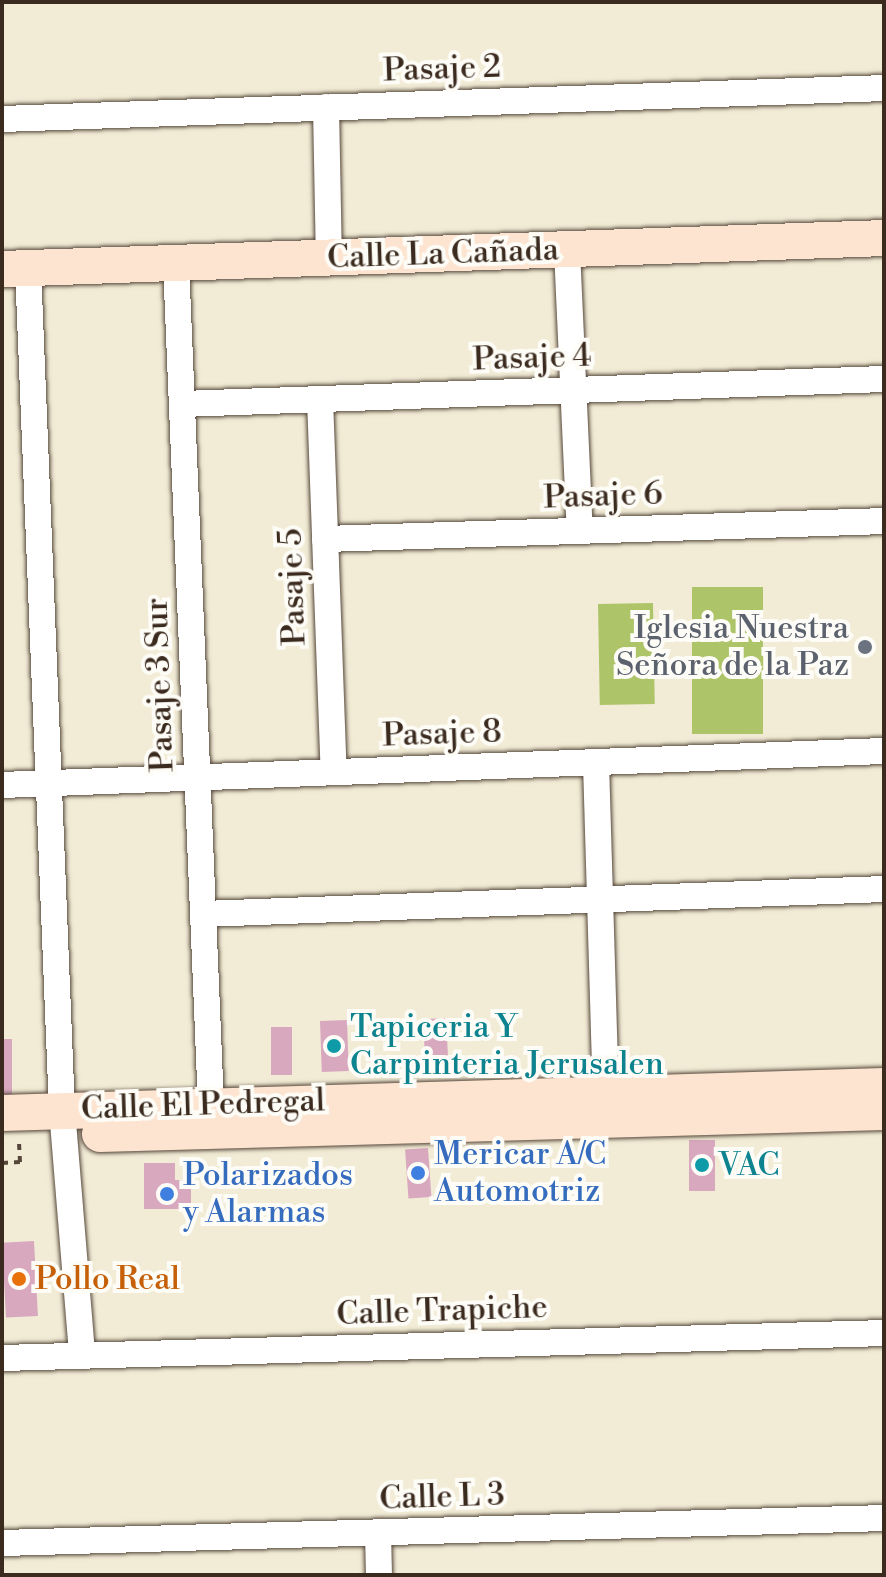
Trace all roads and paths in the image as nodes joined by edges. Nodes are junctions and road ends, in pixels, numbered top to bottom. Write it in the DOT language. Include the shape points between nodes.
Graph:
graph roads {
  1 [pos="884,88"];
  2 [pos="326,107"];
  3 [pos="2,119"];
  4 [pos="884,238"];
  5 [pos="567,250"];
  6 [pos="329,257"];
  7 [pos="176,263"];
  8 [pos="15,269"];
  9 [pos="884,379"];
  10 [pos="574,390"];
  11 [pos="320,399"];
  12 [pos="182,404"];
  13 [pos="884,521"];
  14 [pos="580,531"];
  15 [pos="325,539"];
  16 [pos="884,751"];
  17 [pos="596,763"];
  18 [pos="334,772"];
  19 [pos="198,778"];
  20 [pos="51,783"];
  21 [pos="2,785"];
  22 [pos="884,889"];
  23 [pos="600,899"];
  24 [pos="203,914"];
  25 [pos="884,1086"];
  26 [pos="606,1092"];
  27 [pos="211,1105"];
  28 [pos="884,1112"];
  29 [pos="63,1122"];
  30 [pos="6,1137"];
  31 [pos="884,1333"];
  32 [pos="82,1353"];
  33 [pos="2,1358"];
  34 [pos="884,1518"];
  35 [pos="378,1532"];
  36 [pos="2,1543"];
  37 [pos="379,1575"];
  1 -- 2 [label="street, Pasaje 2"];
  2 -- 3 [label="street, Pasaje 2"];
  2 -- 6 [label="street"];
  4 -- 5 [label="main road, Calle La Cañada"];
  5 -- 6 [label="main road, Calle La Cañada"];
  5 -- 10 [label="street"];
  6 -- 7 [label="main road, Calle La Cañada"];
  7 -- 8 [label="main road, Calle La Cañada"];
  7 -- 12 [label="street, Pasaje 3 Sur"];
  8 -- 20 [label="street"];
  9 -- 10 [label="street, Pasaje 4"];
  10 -- 11 [label="street, Pasaje 4"];
  10 -- 14 [label="street"];
  11 -- 12 [label="street, Pasaje 4"];
  11 -- 15 [label="street, Pasaje 5"];
  12 -- 19 [label="street, Pasaje 3 Sur"];
  13 -- 14 [label="street, Pasaje 6"];
  14 -- 15 [label="street, Pasaje 6"];
  15 -- 18 [label="street, Pasaje 5"];
  16 -- 17 [label="street, Pasaje 8"];
  17 -- 18 [label="street, Pasaje 8"];
  17 -- 23 [label="street"];
  18 -- 19 [label="street, Pasaje 8"];
  19 -- 20 [label="street, Pasaje 8"];
  19 -- 24 [label="street, Pasaje 3 Sur"];
  20 -- 21 [label="street, Pasaje 8"];
  20 -- 29 [label="street"];
  22 -- 23 [label="street"];
  23 -- 24 [label="street"];
  23 -- 26 [label="street"];
  24 -- 27 [label="street, Pasaje 3 Sur"];
  25 -- 26 [label="main road, Calle El Pedregal"];
  26 -- 27 [label="main road, Calle El Pedregal"];
  27 -- 29 [label="main road, Calle El Pedregal"];
  28 -- 29 [label="main road, Calle El Pedregal"];
  29 -- 30 [label="main road, Calle El Pedregal"];
  29 -- 32 [label="street"];
  31 -- 32 [label="street, Calle Trapiche"];
  32 -- 33 [label="street, Calle Trapiche"];
  34 -- 35 [label="street, Calle L 3"];
  35 -- 36 [label="street, Calle L 3"];
  35 -- 37 [label="street"];
}
